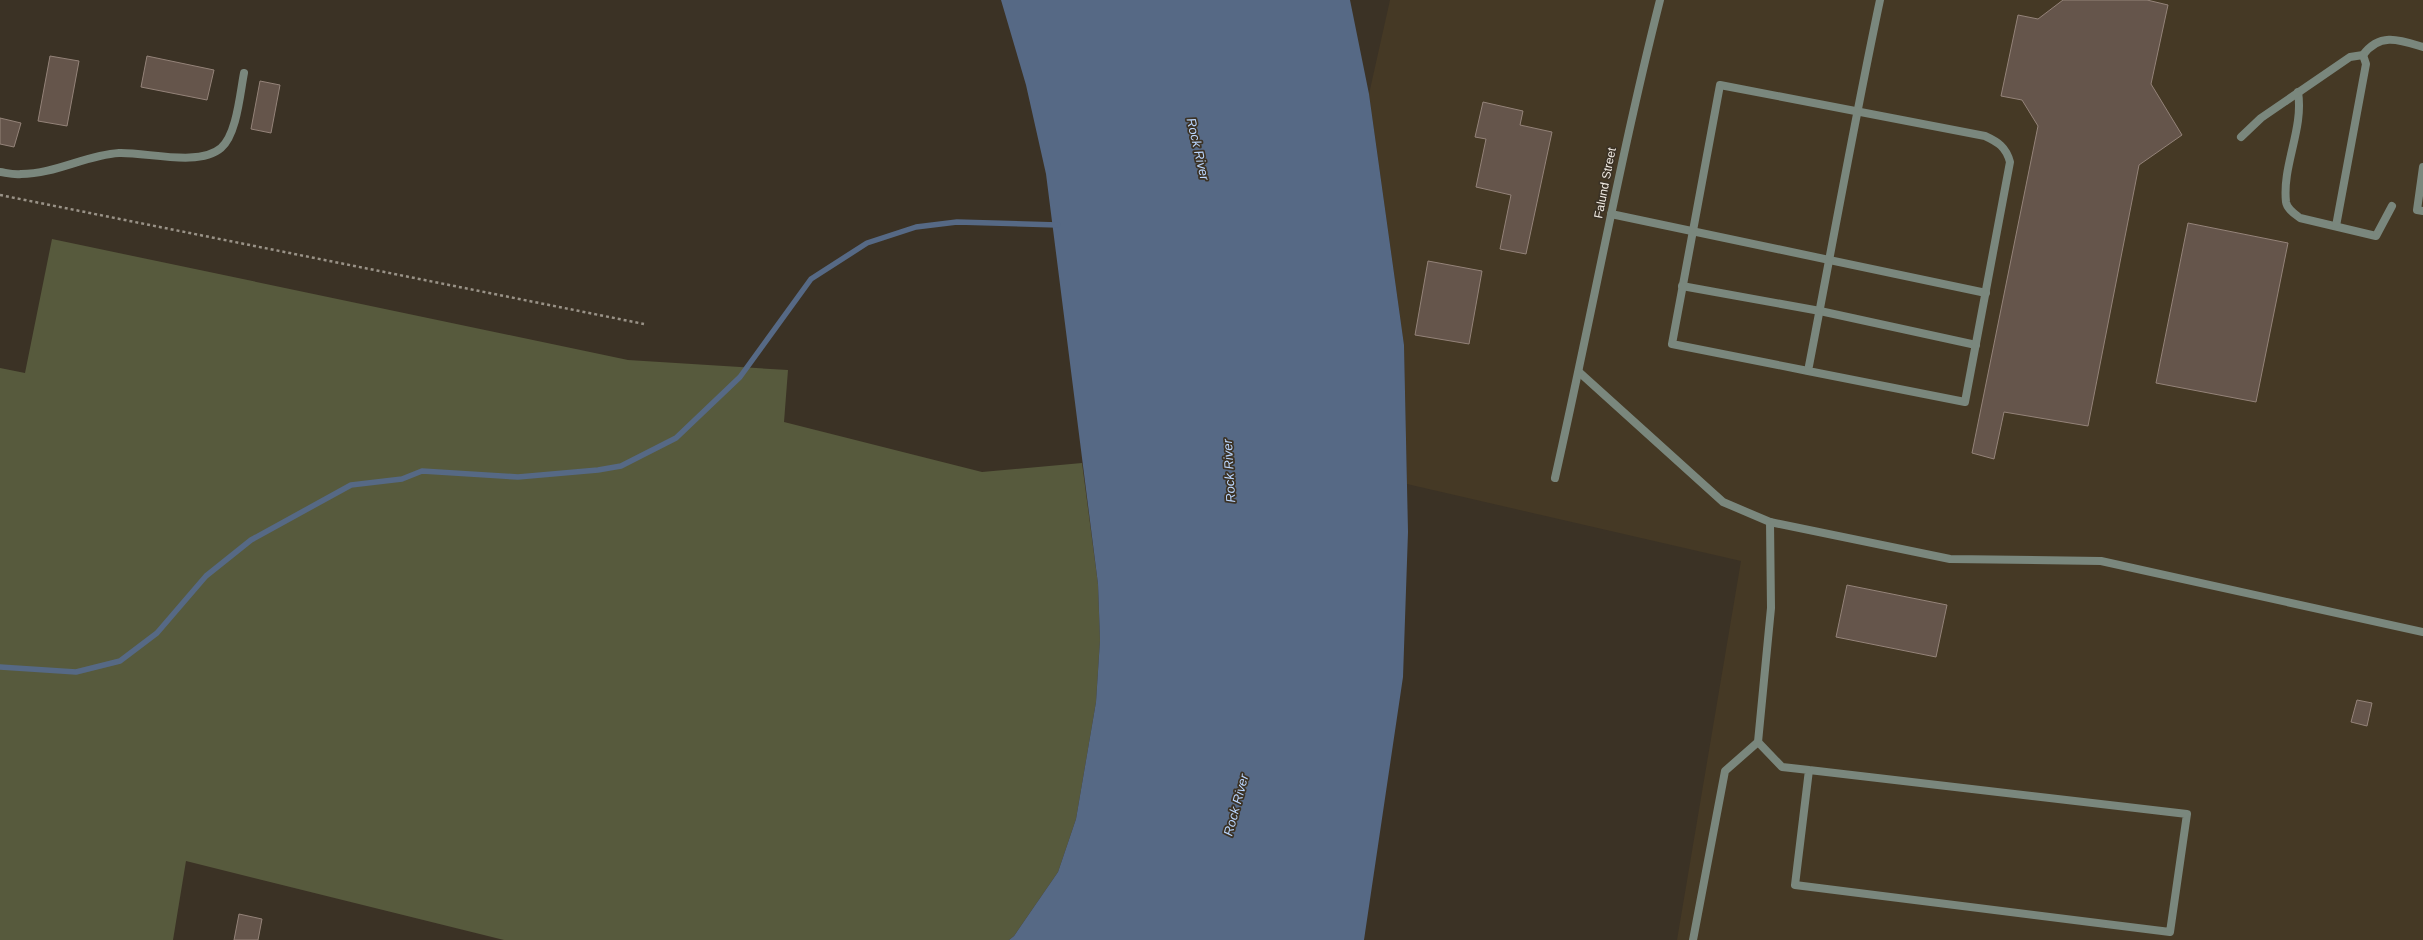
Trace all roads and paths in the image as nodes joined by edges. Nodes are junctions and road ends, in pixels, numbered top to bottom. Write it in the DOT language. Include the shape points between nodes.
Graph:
graph roads {
  1 [pos="1660,0"];
  2 [pos="1880,0"];
  3 [pos="2423,47"];
  4 [pos="2363,55"];
  5 [pos="244,73"];
  6 [pos="2298,92"];
  7 [pos="1858,112"];
  8 [pos="2241,136"];
  9 [pos="2423,167"];
  10 [pos="0,172"];
  11 [pos="0,195"];
  12 [pos="2392,206"];
  13 [pos="2423,211"];
  14 [pos="1611,214"];
  15 [pos="2336,226"];
  16 [pos="1692,232"];
  17 [pos="1830,260"];
  18 [pos="1682,286"];
  19 [pos="1986,293"];
  20 [pos="1820,311"];
  21 [pos="644,324"];
  22 [pos="1976,344"];
  23 [pos="1808,371"];
  24 [pos="1579,372"];
  25 [pos="1555,478"];
  26 [pos="1770,522"];
  27 [pos="2423,632"];
  28 [pos="1758,742"];
  29 [pos="1809,770"];
  30 [pos="1693,940"];
  1 -- 14 [label="street, Falund Street" via="1635,100"];
  2 -- 7 [label="street"];
  3 -- 4 [label="street" via="2393,38 2370,45"];
  4 -- 6 [label="street" via="2350,57"];
  4 -- 15 [label="street" via="2366,64"];
  5 -- 10 [label="street" via="230,135 221,148 200,156 119,154 93,158 47,171 21,174"];
  6 -- 8 [label="street" via="2261,118"];
  6 -- 15 [label="street" via="2300,107 2287,180 2286,204 2300,218"];
  7 -- 16 [label="street" via="1720,85"];
  7 -- 17 [label="street"];
  7 -- 19 [label="street" via="1985,136 2007,152 2010,162"];
  9 -- 13 [label="street" via="2417,210"];
  11 -- 21 [label="path"];
  12 -- 15 [label="street" via="2376,236"];
  14 -- 16 [label="street"];
  14 -- 24 [label="street, Falund Street"];
  16 -- 17 [label="street"];
  16 -- 18 [label="street"];
  17 -- 19 [label="street"];
  17 -- 20 [label="street"];
  18 -- 20 [label="street"];
  18 -- 23 [label="street" via="1672,344"];
  19 -- 22 [label="street"];
  20 -- 22 [label="street"];
  20 -- 23 [label="street"];
  22 -- 23 [label="street" via="1965,402"];
  24 -- 25 [label="street, Falund Street"];
  24 -- 26 [label="street" via="1723,502"];
  26 -- 27 [label="street" via="1950,559 2101,561"];
  26 -- 28 [label="street" via="1771,608"];
  28 -- 29 [label="street" via="1782,767"];
  28 -- 30 [label="street" via="1725,771"];
  29 -- 29 [label="street" via="2187,814 2170,932 1796,885"];
}
